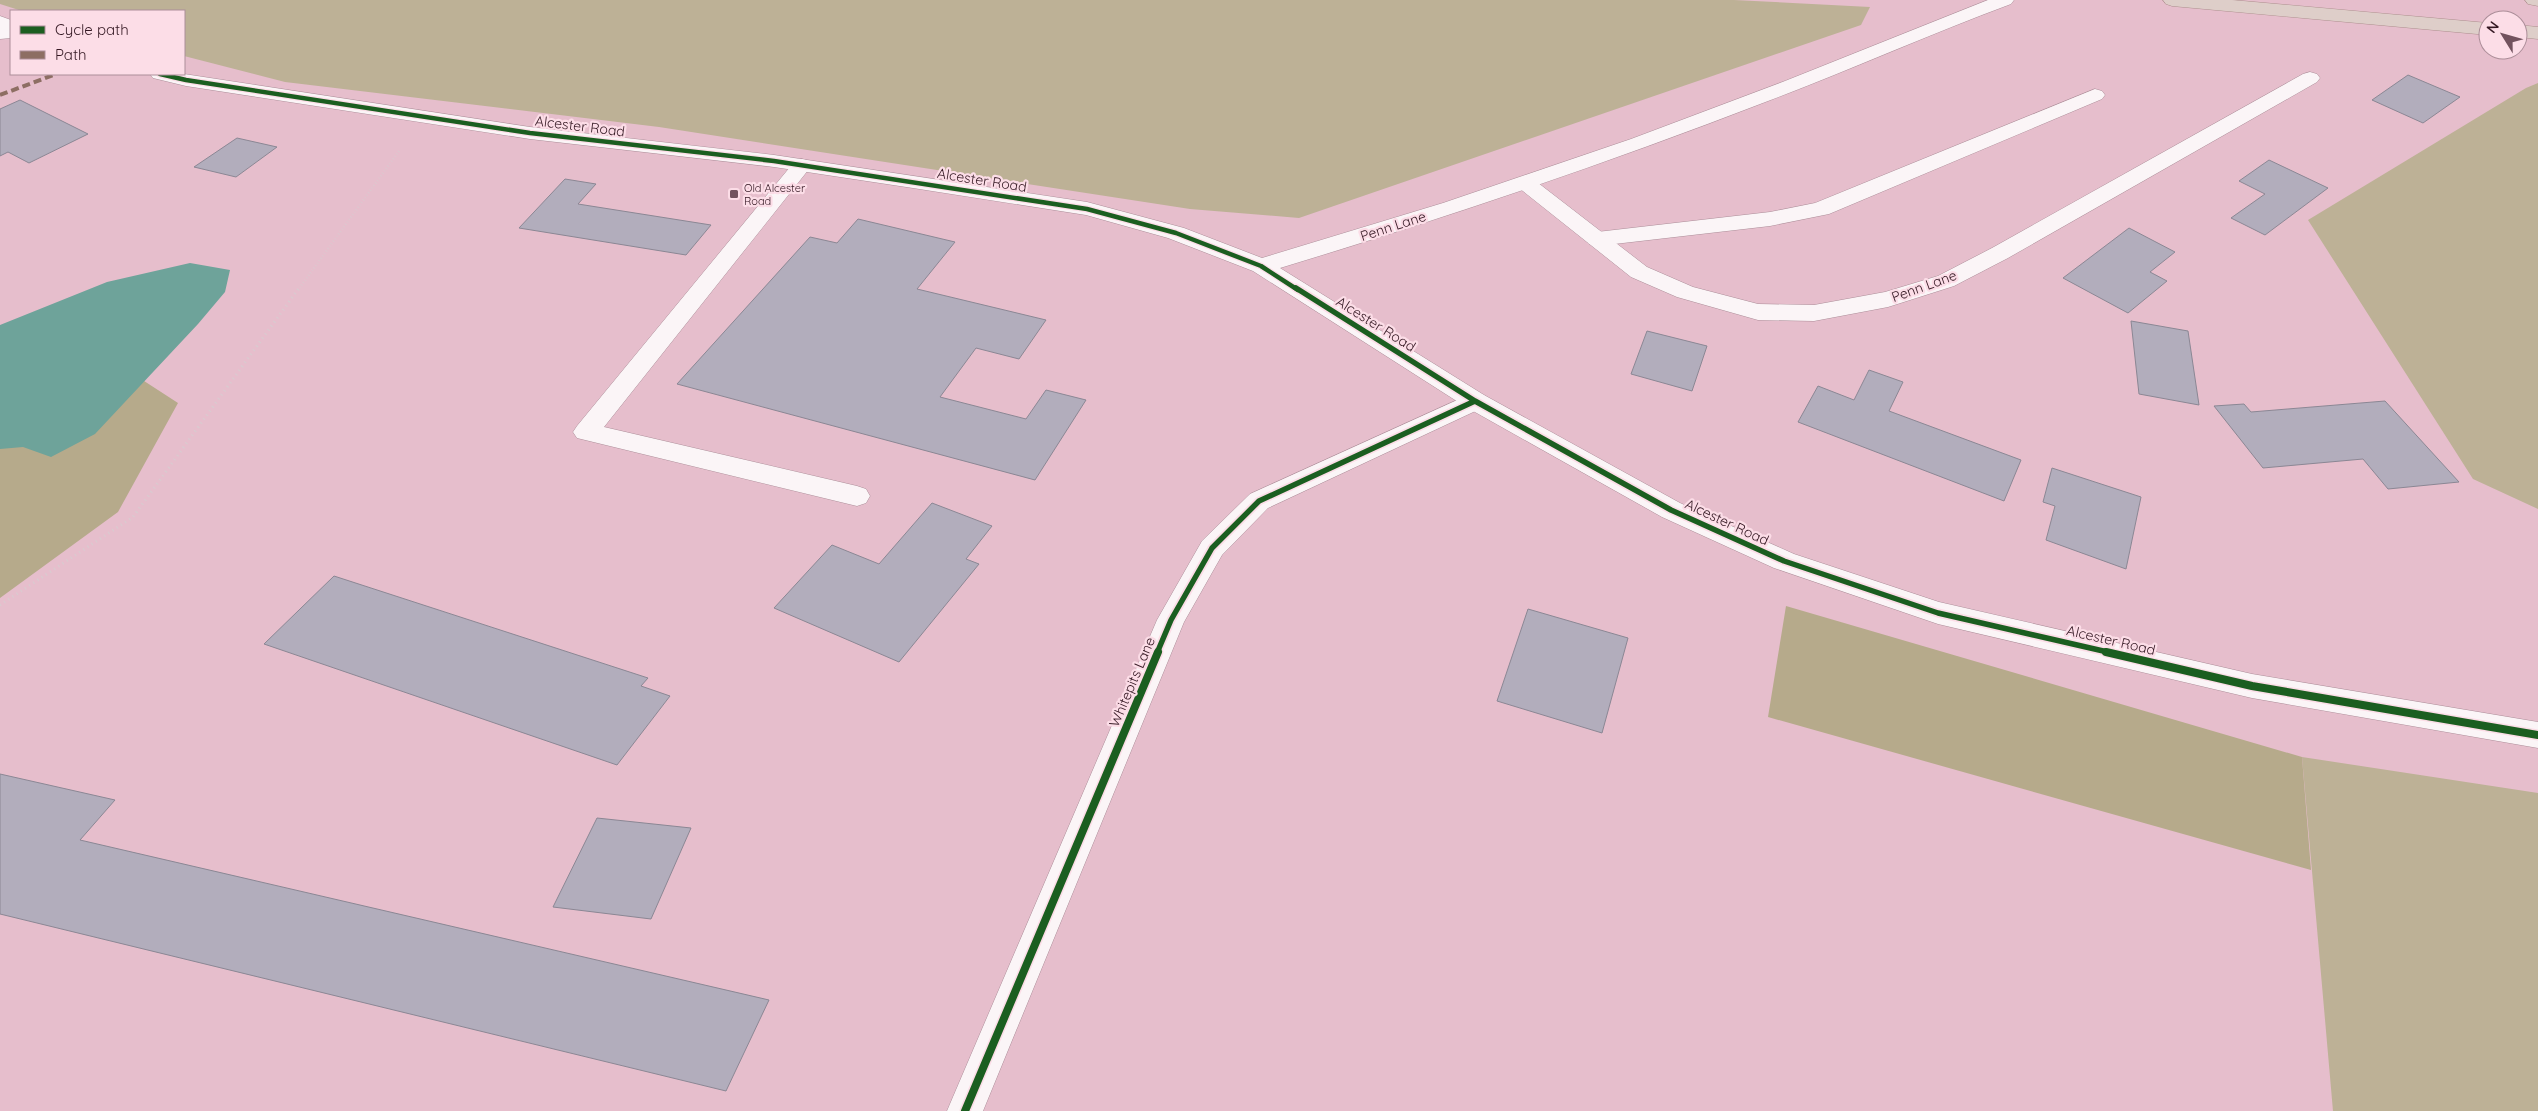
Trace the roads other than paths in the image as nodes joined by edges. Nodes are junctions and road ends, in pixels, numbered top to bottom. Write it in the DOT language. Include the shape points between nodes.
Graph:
graph roads {
  1 [pos="2005,0"];
  2 [pos="2172,0"];
  3 [pos="2534,0"];
  4 [pos="2538,0"];
  5 [pos="2478,28"];
  6 [pos="164,75"];
  7 [pos="2310,78"];
  8 [pos="2095,95"];
  9 [pos="802,165"];
  10 [pos="1525,184"];
  11 [pos="1597,239"];
  12 [pos="1261,266"];
  13 [pos="1475,401"];
  14 [pos="857,496"];
  15 [pos="2538,736"];
  16 [pos="965,1111"];
  1 -- 10 [label="street, Penn Lane" via="1763,97"];
  2 -- 5 [label="highway"];
  3 -- 4 [label="highway"];
  6 -- 9 [label="street, Alcester Road" via="530,133"];
  7 -- 11 [label="street, Penn Lane" via="2000,253 1946,281 1888,299 1814,313 1758,312 1685,292 1639,272"];
  8 -- 11 [label="street" via="1822,208 1770,220"];
  9 -- 12 [label="street, Alcester Road" via="1087,209 1176,233"];
  9 -- 14 [label="street" via="586,432"];
  10 -- 11 [label="street, Penn Lane"];
  10 -- 12 [label="street, Penn Lane"];
  12 -- 13 [label="street, Alcester Road"];
  13 -- 15 [label="street, Alcester Road" via="1671,510 1784,561 1938,613 2252,686"];
  13 -- 16 [label="street, Whitepits Lane" via="1259,501 1212,548 1172,620"];
}
